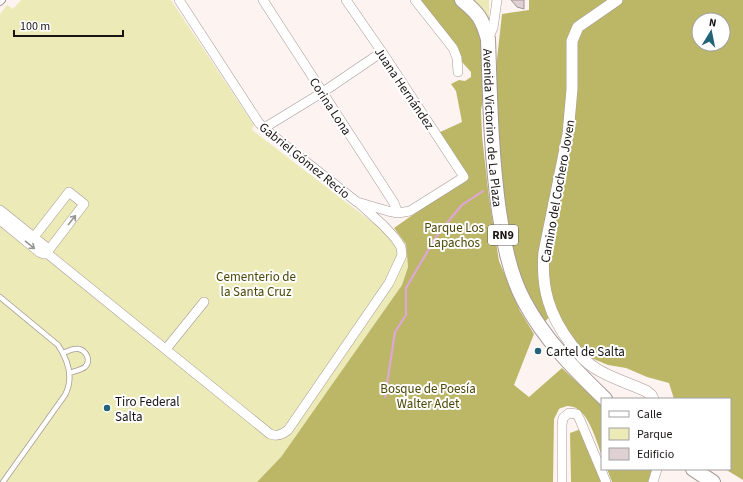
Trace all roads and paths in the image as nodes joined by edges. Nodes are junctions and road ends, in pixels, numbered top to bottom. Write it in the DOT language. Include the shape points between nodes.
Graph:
graph roads {
  1 [pos="2,0"];
  2 [pos="179,0"];
  3 [pos="263,0"];
  4 [pos="346,0"];
  5 [pos="415,0"];
  6 [pos="462,0"];
  7 [pos="497,0"];
  8 [pos="617,0"];
  9 [pos="0,2"];
  10 [pos="488,38"];
  11 [pos="382,52"];
  12 [pos="458,72"];
  13 [pos="323,92"];
  14 [pos="264,128"];
  15 [pos="357,202"];
  16 [pos="0,210"];
  17 [pos="398,213"];
  18 [pos="0,220"];
  19 [pos="34,237"];
  20 [pos="48,252"];
  21 [pos="0,297"];
  22 [pos="204,302"];
  23 [pos="166,349"];
  24 [pos="63,353"];
  25 [pos="70,373"];
  26 [pos="604,398"];
  27 [pos="652,398"];
  28 [pos="657,470"];
  29 [pos="682,470"];
  30 [pos="695,470"];
  31 [pos="3,482"];
  32 [pos="562,482"];
  33 [pos="606,482"];
  34 [pos="653,482"];
  35 [pos="698,482"];
  36 [pos="713,482"];
  1 -- 9 [label="street"];
  2 -- 14 [label="street, Gabriel Gómez Recio"];
  3 -- 13 [label="street, Corina Lona"];
  4 -- 11 [label="street, Juana Hernández"];
  5 -- 12 [label="street" via="453,48"];
  6 -- 10 [label="highway, Avenida Victorino de La Plaza / RN9" via="476,12 484,24"];
  7 -- 10 [label="street" via="493,28"];
  8 -- 27 [label="street, Camino del Cochero Joven" via="578,27 572,41 572,89 568,134 544,252 543,274 548,301 555,318 580,355 594,368 646,391"];
  10 -- 26 [label="highway, Avenida Victorino de La Plaza / RN9" via="493,161 504,246 512,275 523,300 544,334"];
  11 -- 13 [label="street"];
  11 -- 17 [label="street, Juana Hernández" via="464,177 410,211"];
  13 -- 14 [label="street"];
  13 -- 17 [label="street, Corina Lona"];
  14 -- 15 [label="street, Gabriel Gómez Recio"];
  15 -- 17 [label="street, Gabriel Gómez Recio"];
  15 -- 23 [label="street" via="395,238 402,255 389,283 285,433 274,436 270,434"];
  16 -- 19 [label="street"];
  18 -- 20 [label="street, one-way" via="39,252"];
  19 -- 20 [label="street"];
  20 -- 19 [label="street, one-way" via="84,204 70,192"];
  20 -- 23 [label="street"];
  21 -- 24 [label="lane" via="52,339"];
  22 -- 23 [label="street"];
  24 -- 25 [label="lane"];
  24 -- 25 [label="lane" via="80,349 88,358 83,368"];
  25 -- 31 [label="lane" via="66,395"];
  28 -- 34 [label="street"];
  29 -- 35 [label="highway"];
  30 -- 36 [label="highway"];
  32 -- 33 [label="street" via="562,425 563,418 569,413 577,414"];
}
